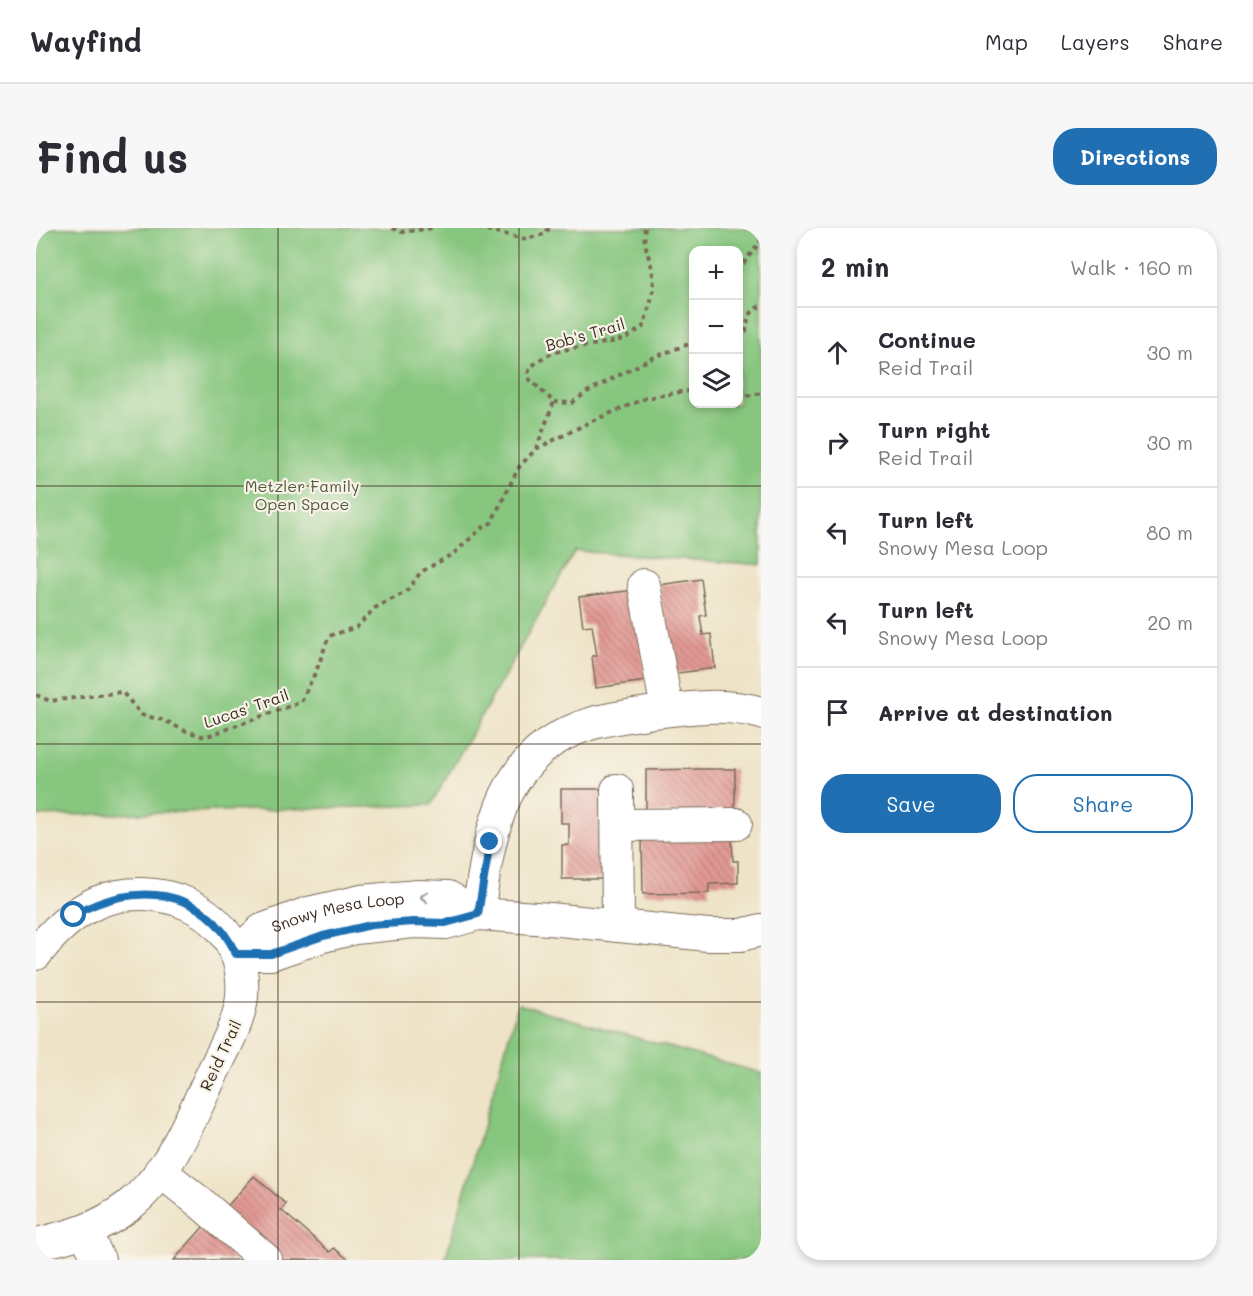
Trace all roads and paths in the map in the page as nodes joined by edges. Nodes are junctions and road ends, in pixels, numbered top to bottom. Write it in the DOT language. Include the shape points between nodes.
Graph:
graph roads {
  1 [pos="392,228"];
  2 [pos="433,228"];
  3 [pos="478,228"];
  4 [pos="549,228"];
  5 [pos="645,228"];
  6 [pos="761,240"];
  7 [pos="743,264"];
  8 [pos="761,306"];
  9 [pos="743,334"];
  10 [pos="689,344"];
  11 [pos="689,392"];
  12 [pos="761,393"];
  13 [pos="743,397"];
  14 [pos="554,402"];
  15 [pos="536,449"];
  16 [pos="644,585"];
  17 [pos="36,695"];
  18 [pos="667,710"];
  19 [pos="761,713"];
  20 [pos="617,790"];
  21 [pos="735,824"];
  22 [pos="618,825"];
  23 [pos="478,914"];
  24 [pos="618,926"];
  25 [pos="761,930"];
  26 [pos="36,954"];
  27 [pos="236,954"];
  28 [pos="160,1171"];
  29 [pos="85,1232"];
  30 [pos="36,1244"];
  31 [pos="99,1260"];
  32 [pos="266,1260"];
  1 -- 2 [label="path" via="402,232"];
  3 -- 4 [label="path" via="525,239 545,234"];
  5 -- 14 [label="path, Bob's Trail" via="654,276 643,327 624,338 550,354 532,364 530,380"];
  6 -- 7 [label="path"];
  8 -- 9 [label="path" via="746,322"];
  10 -- 14 [label="path" via="652,358 572,403"];
  11 -- 15 [label="path" via="646,398"];
  12 -- 13 [label="path"];
  14 -- 15 [label="path"];
  15 -- 17 [label="path, Lucas' Trail" via="519,467 491,523 454,553 421,572 406,592 375,608 357,627 329,636 301,702 205,737 142,715 122,692 50,701"];
  16 -- 18 [label="street"];
  18 -- 19 [label="street" via="721,706"];
  18 -- 23 [label="street" via="592,724 542,749 528,762 499,807"];
  20 -- 22 [label="street"];
  21 -- 22 [label="street"];
  22 -- 24 [label="street"];
  23 -- 24 [label="street, Snowy Mesa Loop"];
  23 -- 27 [label="street, Snowy Mesa Loop" via="446,923 371,925 271,954"];
  24 -- 25 [label="street, Snowy Mesa Loop" via="708,935 741,935"];
  26 -- 27 [label="street, Reid Trail" via="62,924 87,908 120,896 151,894 176,899 204,913 223,931"];
  27 -- 28 [label="street, Reid Trail" via="242,984 238,1018 182,1135"];
  28 -- 29 [label="street, Reid Trail" via="129,1206"];
  28 -- 32 [label="street"];
  29 -- 30 [label="street, Reid Trail"];
  29 -- 31 [label="street"];
}
